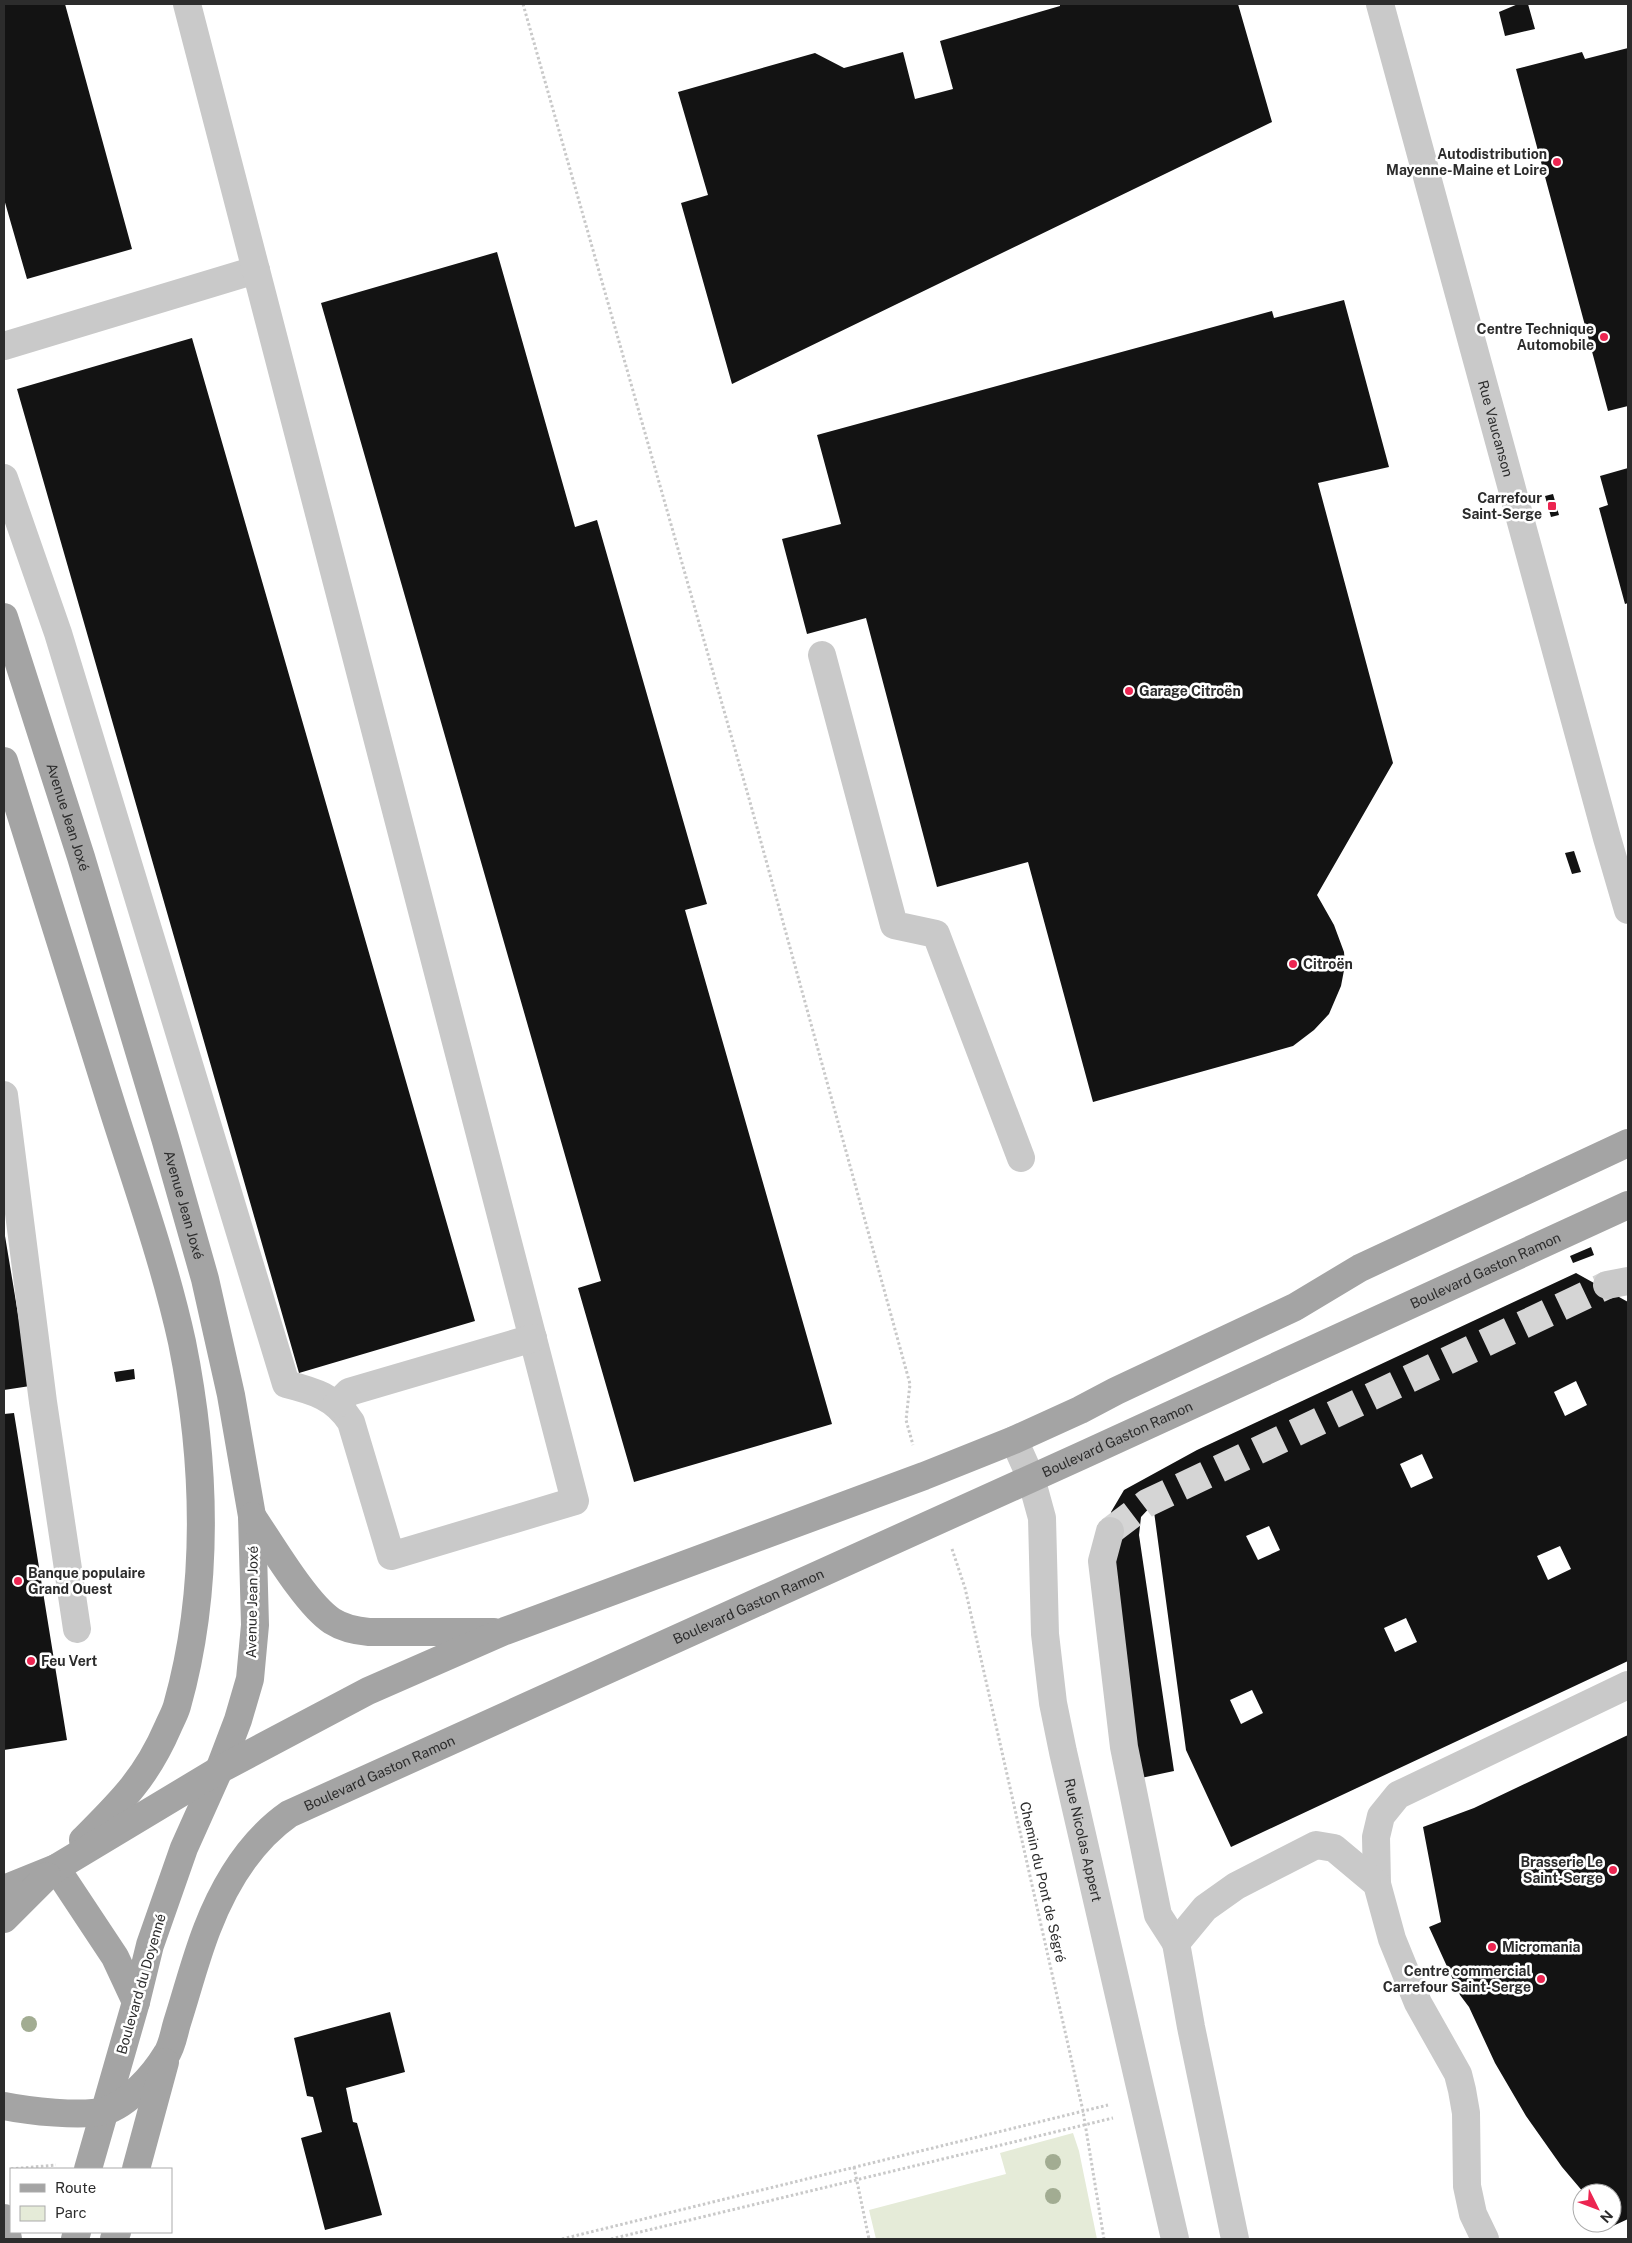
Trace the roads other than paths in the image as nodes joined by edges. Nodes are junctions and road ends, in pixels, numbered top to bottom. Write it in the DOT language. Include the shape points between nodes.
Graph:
graph roads {
  1 [pos="187,4"];
  2 [pos="1380,4"];
  3 [pos="256,270"];
  4 [pos="4,346"];
  5 [pos="4,478"];
  6 [pos="4,617"];
  7 [pos="822,655"];
  8 [pos="4,761"];
  9 [pos="1628,910"];
  10 [pos="4,1095"];
  11 [pos="1628,1142"];
  12 [pos="1021,1158"];
  13 [pos="1628,1205"];
  14 [pos="533,1338"];
  15 [pos="337,1404"];
  16 [pos="1014,1440"];
  17 [pos="1032,1478"];
  18 [pos="252,1516"];
  19 [pos="1110,1531"];
  20 [pos="77,1629"];
  21 [pos="506,1632"];
  22 [pos="1628,1685"];
  23 [pos="219,1770"];
  24 [pos="205,1803"];
  25 [pos="56,1868"];
  26 [pos="1377,1884"];
  27 [pos="4,1889"];
  28 [pos="4,1919"];
  29 [pos="1176,1943"];
  30 [pos="136,2002"];
  31 [pos="167,2054"];
  32 [pos="4,2106"];
  33 [pos="106,2110"];
  34 [pos="76,2167"];
  35 [pos="136,2168"];
  36 [pos="4,2218"];
  37 [pos="8,2239"];
  38 [pos="1175,2239"];
  39 [pos="1235,2239"];
  40 [pos="1485,2239"];
  1 -- 3 [label="street"];
  2 -- 9 [label="street, Rue Vaucanson"];
  3 -- 4 [label="street"];
  3 -- 14 [label="street"];
  5 -- 15 [label="street" via="58,633 286,1384 316,1391"];
  6 -- 18 [label="main road, Avenue Jean Joxé" via="81,857 205,1279 231,1395"];
  7 -- 12 [label="street" via="894,925 936,934"];
  8 -- 25 [label="main road" via="155,1242 181,1341 199,1459 198,1602 177,1708 153,1761 141,1779"];
  10 -- 20 [label="street" via="43,1402"];
  11 -- 16 [label="main road" via="1360,1268 1296,1307"];
  13 -- 17 [label="main road, Boulevard Gaston Ramon"];
  14 -- 15 [label="street" via="349,1392"];
  14 -- 15 [label="street" via="575,1501 391,1556 356,1434"];
  16 -- 17 [label="street, Rue Nicolas Appert"];
  16 -- 21 [label="main road"];
  17 -- 31 [label="main road, Boulevard Gaston Ramon" via="289,1814 265,1832 251,1848 226,1888 207,1929"];
  17 -- 38 [label="street, Rue Nicolas Appert" via="1042,1518 1045,1634 1054,1703"];
  18 -- 21 [label="main road" via="309,1599 332,1621 369,1632"];
  18 -- 23 [label="main road, Avenue Jean Joxé" via="255,1625 250,1679"];
  19 -- 29 [label="street" via="1102,1561 1124,1747 1158,1915"];
  21 -- 23 [label="main road" via="368,1691"];
  22 -- 26 [label="street" via="1398,1795 1381,1816 1376,1837"];
  23 -- 24 [label="main road, Avenue Jean Joxé"];
  23 -- 25 [label="main road"];
  24 -- 30 [label="main road, Boulevard du Doyenné" via="162,1907"];
  25 -- 27 [label="main road"];
  25 -- 28 [label="main road"];
  25 -- 30 [label="main road" via="115,1957"];
  26 -- 29 [label="street" via="1334,1848 1316,1845 1236,1886 1206,1908"];
  26 -- 40 [label="street" via="1392,1939 1418,2003 1458,2074 1466,2113 1467,2186 1473,2214"];
  29 -- 39 [label="street"];
  30 -- 33 [label="main road, Boulevard du Doyenné"];
  31 -- 33 [label="main road, Boulevard Gaston Ramon" via="132,2097"];
  31 -- 35 [label="main road"];
  32 -- 33 [label="main road, Boulevard Gaston Ramon" via="46,2112"];
  33 -- 34 [label="main road, Boulevard du Doyenné"];
  36 -- 37 [label="main road"];
}
